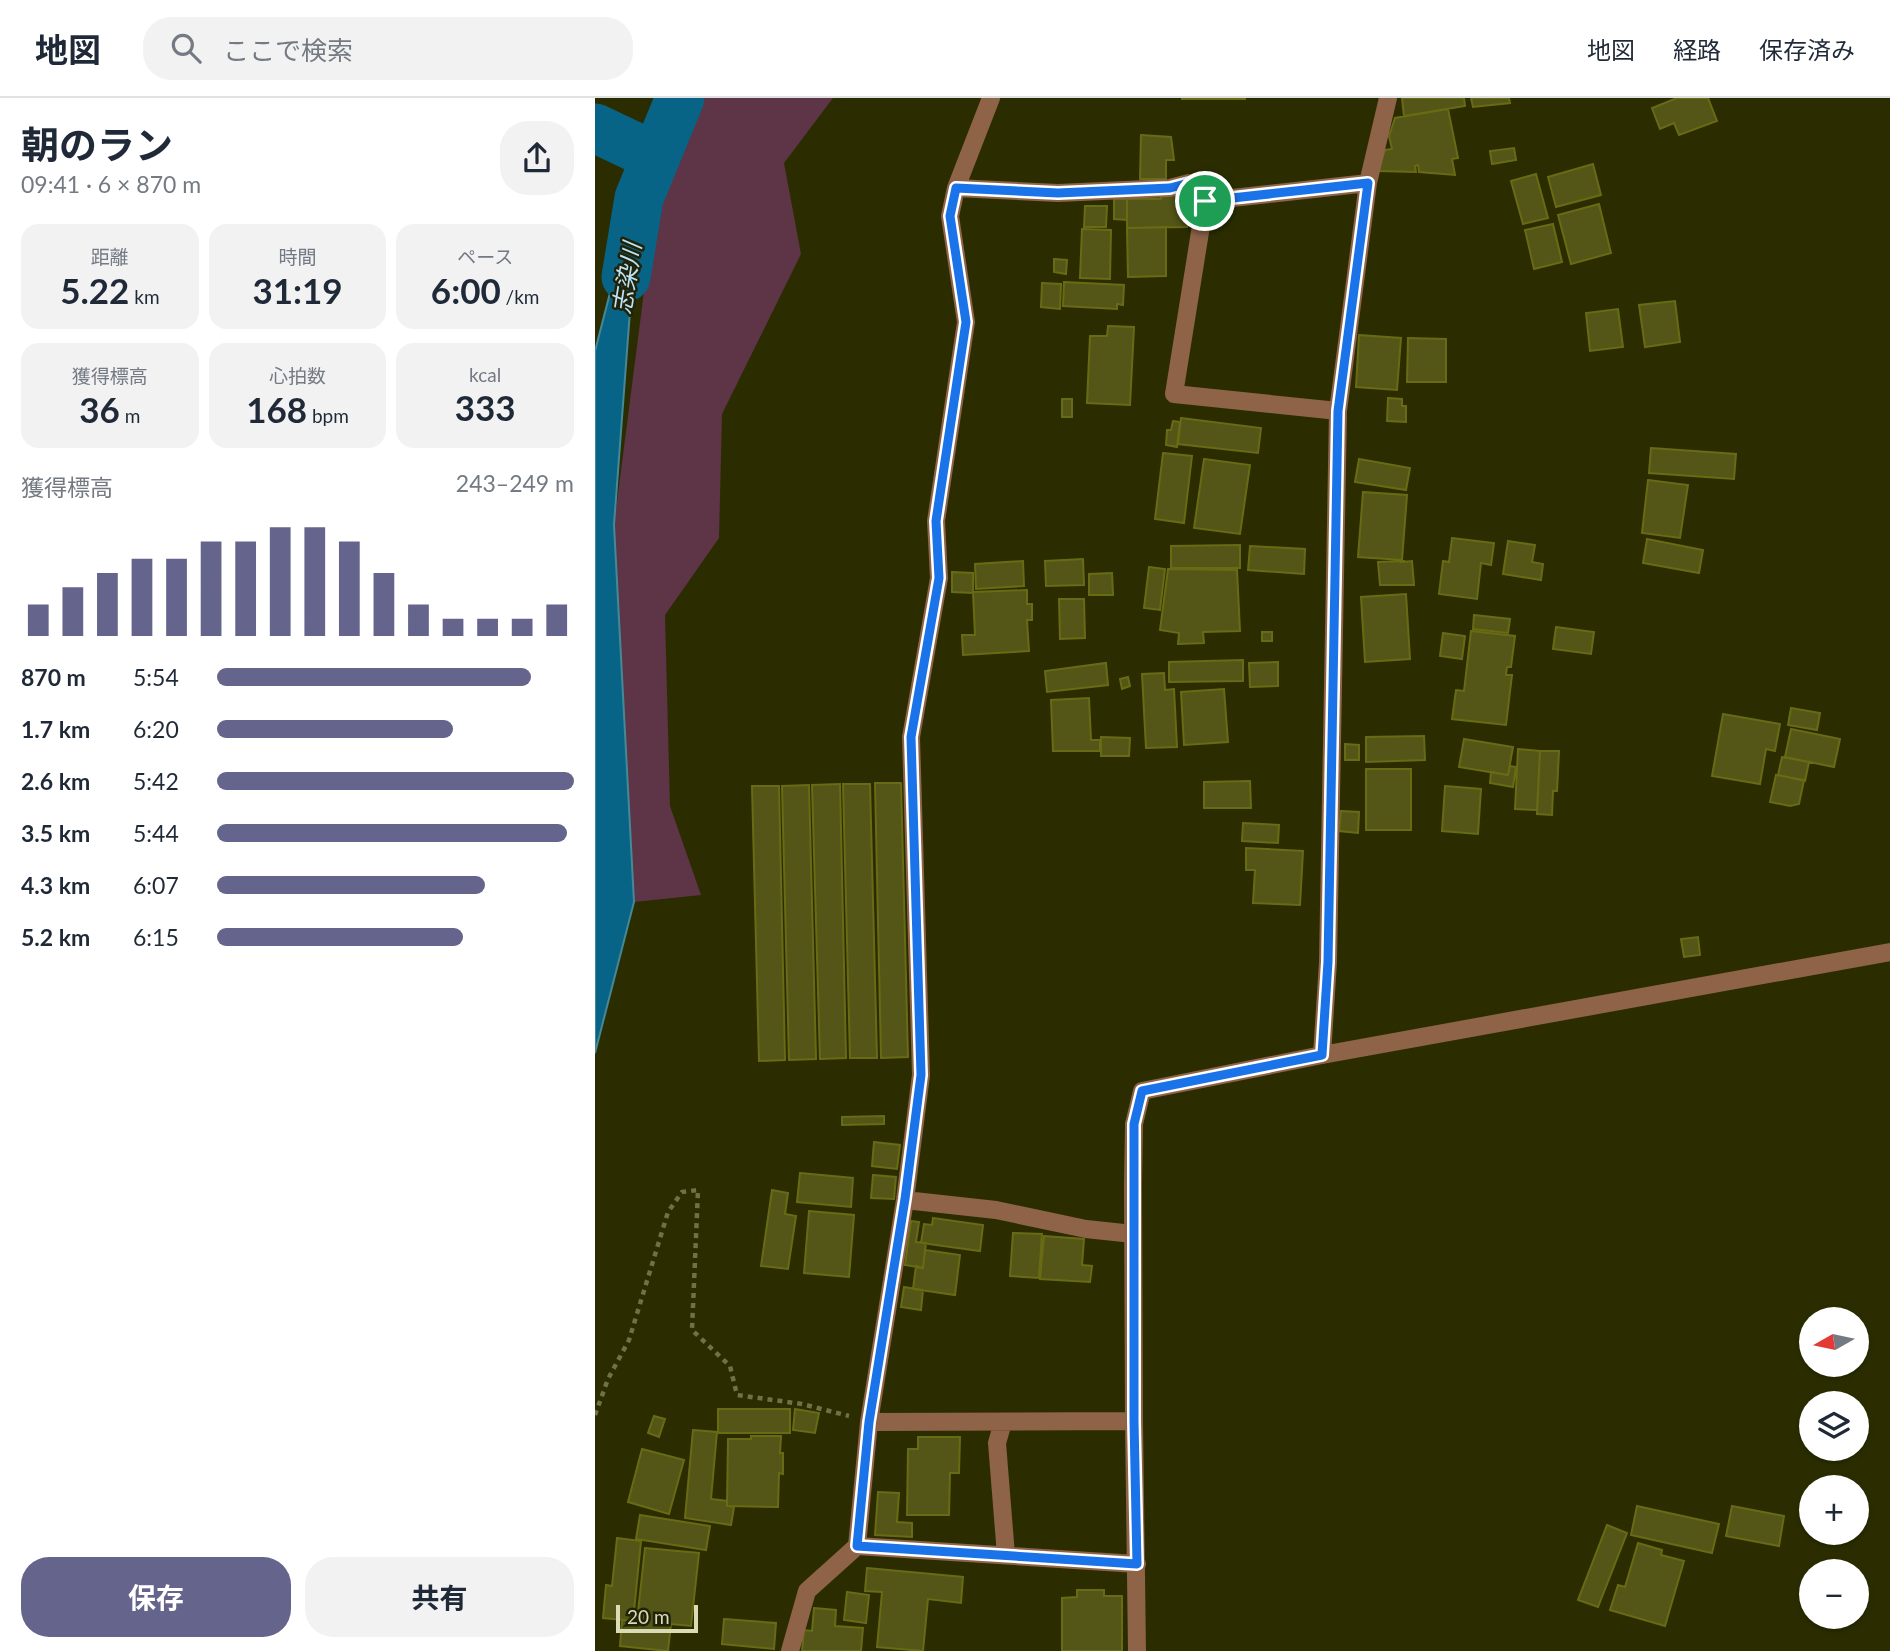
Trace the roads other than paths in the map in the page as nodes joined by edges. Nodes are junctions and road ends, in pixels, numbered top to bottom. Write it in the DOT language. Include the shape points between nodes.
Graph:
graph roads {
  1 [pos="991,98"];
  2 [pos="1388,98"];
  3 [pos="1368,183"];
  4 [pos="956,188"];
  5 [pos="1205,201"];
  6 [pos="1338,411"];
  7 [pos="1890,952"];
  8 [pos="1322,1055"];
  9 [pos="905,1199"];
  10 [pos="1133,1234"];
  11 [pos="1134,1421"];
  12 [pos="869,1422"];
  13 [pos="1003,1422"];
  14 [pos="857,1546"];
  15 [pos="1006,1555"];
  16 [pos="1137,1564"];
  17 [pos="790,1651"];
  18 [pos="1137,1651"];
  1 -- 4 [label="street"];
  2 -- 3 [label="street"];
  3 -- 5 [label="street"];
  3 -- 6 [label="street"];
  4 -- 5 [label="street" via="1058,193 1170,188 1189,183"];
  4 -- 9 [label="street" via="950,216 966,322 936,521 939,578 911,737 921,1075"];
  5 -- 6 [label="street" via="1174,394"];
  6 -- 8 [label="street" via="1329,948"];
  7 -- 8 [label="street"];
  8 -- 10 [label="street" via="1142,1091 1134,1124"];
  9 -- 10 [label="street"];
  9 -- 12 [label="street"];
  10 -- 11 [label="street"];
  11 -- 13 [label="street"];
  11 -- 16 [label="street"];
  12 -- 13 [label="street"];
  12 -- 14 [label="street"];
  13 -- 15 [label="street" via="997,1443"];
  14 -- 15 [label="street"];
  14 -- 17 [label="street" via="807,1591"];
  15 -- 16 [label="street"];
  16 -- 18 [label="street"];
}
